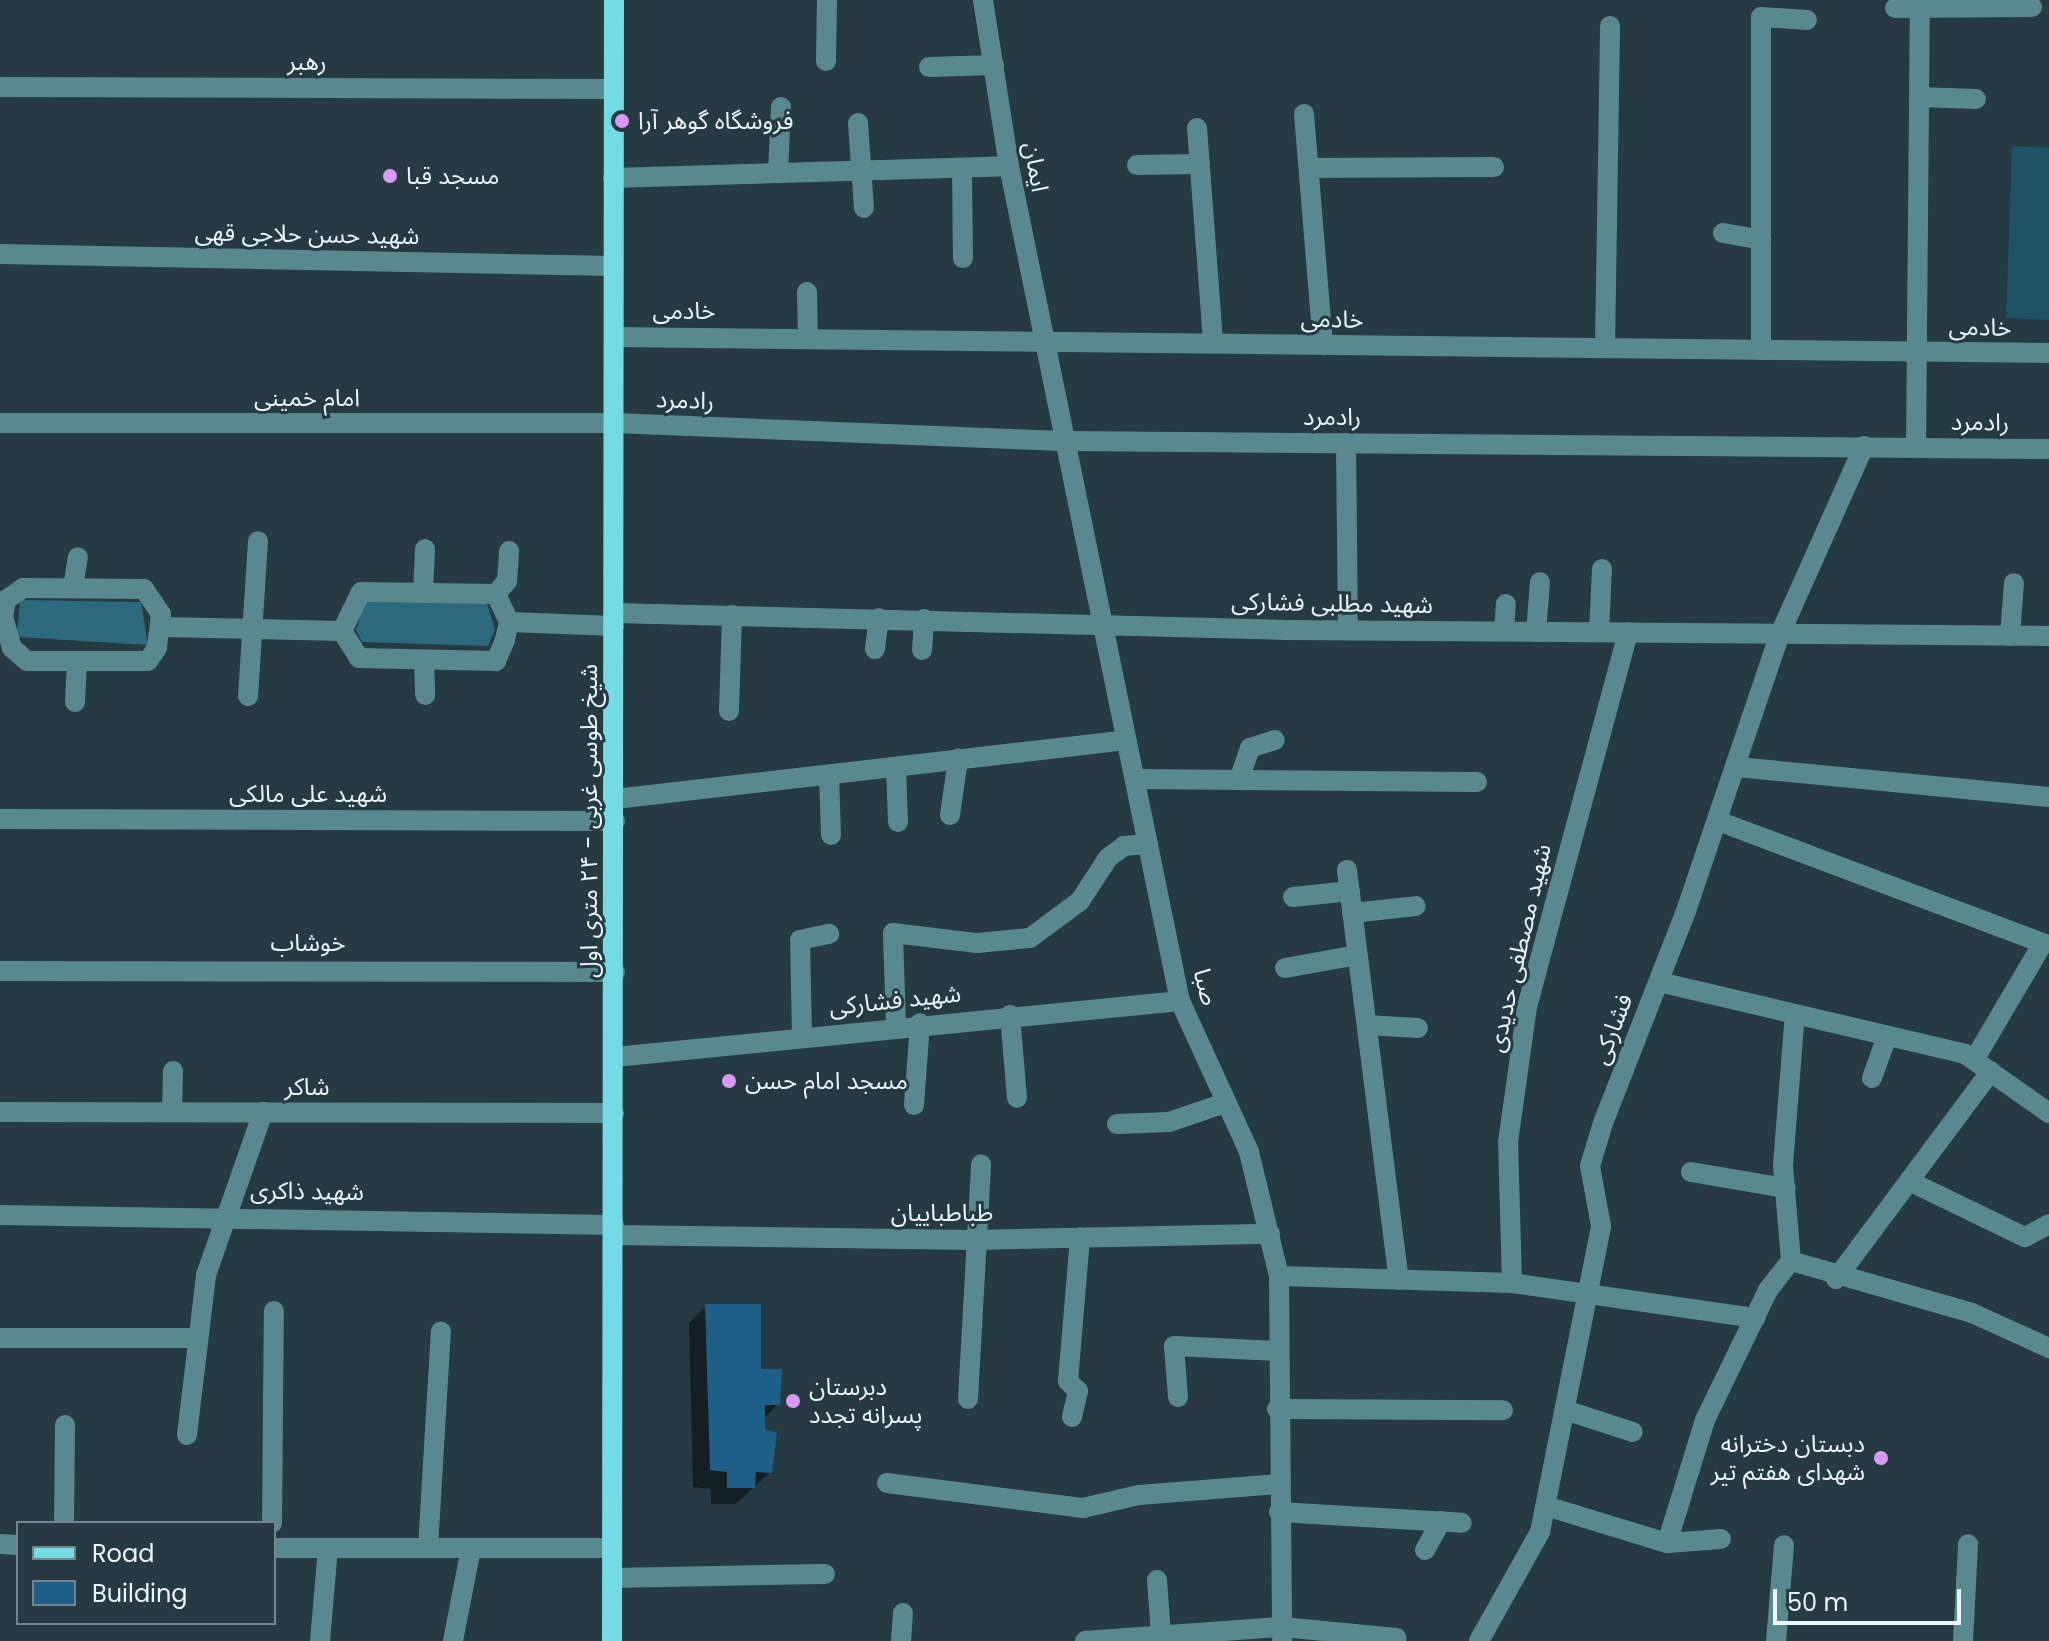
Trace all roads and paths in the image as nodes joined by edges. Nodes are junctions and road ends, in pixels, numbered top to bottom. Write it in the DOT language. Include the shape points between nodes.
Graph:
graph roads {
  1 [pos="614,0"];
  2 [pos="827,0"];
  3 [pos="983,0"];
  4 [pos="2032,7"];
  5 [pos="1895,8"];
  6 [pos="1920,9"];
  7 [pos="1807,20"];
  8 [pos="1610,26"];
  9 [pos="826,61"];
  10 [pos="994,65"];
  11 [pos="929,67"];
  12 [pos="0,87"];
  13 [pos="614,89"];
  14 [pos="1919,97"];
  15 [pos="1976,99"];
  16 [pos="781,107"];
  17 [pos="1304,114"];
  18 [pos="858,123"];
  19 [pos="1197,128"];
  20 [pos="1200,164"];
  21 [pos="1137,165"];
  22 [pos="1009,166"];
  23 [pos="1494,167"];
  24 [pos="962,168"];
  25 [pos="1309,168"];
  26 [pos="862,171"];
  27 [pos="778,173"];
  28 [pos="613,178"];
  29 [pos="864,208"];
  30 [pos="1723,233"];
  31 [pos="1761,240"];
  32 [pos="0,254"];
  33 [pos="963,258"];
  34 [pos="613,266"];
  35 [pos="807,292"];
  36 [pos="614,337"];
  37 [pos="808,338"];
  38 [pos="1044,341"];
  39 [pos="1213,343"];
  40 [pos="1323,345"];
  41 [pos="1605,348"];
  42 [pos="1761,350"];
  43 [pos="1916,352"];
  44 [pos="2049,353"];
  45 [pos="0,423"];
  46 [pos="614,423"];
  47 [pos="1065,441"];
  48 [pos="1346,443"];
  49 [pos="1864,446"];
  50 [pos="1916,447"];
  51 [pos="2049,449"];
  52 [pos="258,541"];
  53 [pos="425,549"];
  54 [pos="509,551"];
  55 [pos="78,557"];
  56 [pos="1602,569"];
  57 [pos="1540,582"];
  58 [pos="2014,583"];
  59 [pos="73,588"];
  60 [pos="423,593"];
  61 [pos="496,594"];
  62 [pos="1506,604"];
  63 [pos="732,615"];
  64 [pos="1,617"];
  65 [pos="879,618"];
  66 [pos="924,619"];
  67 [pos="614,620"];
  68 [pos="509,622"];
  69 [pos="1102,623"];
  70 [pos="163,627"];
  71 [pos="248,629"];
  72 [pos="1348,630"];
  73 [pos="342,631"];
  74 [pos="1504,631"];
  75 [pos="1536,632"];
  76 [pos="1599,632"];
  77 [pos="1628,632"];
  78 [pos="1780,634"];
  79 [pos="2010,636"];
  80 [pos="2049,636"];
  81 [pos="875,649"];
  82 [pos="922,650"];
  83 [pos="424,660"];
  84 [pos="77,661"];
  85 [pos="425,695"];
  86 [pos="248,696"];
  87 [pos="75,702"];
  88 [pos="729,711"];
  89 [pos="1127,740"];
  90 [pos="1275,740"];
  91 [pos="958,759"];
  92 [pos="896,767"];
  93 [pos="1737,767"];
  94 [pos="829,775"];
  95 [pos="1135,779"];
  96 [pos="1239,780"];
  97 [pos="1477,782"];
  98 [pos="2049,797"];
  99 [pos="615,799"];
  100 [pos="950,815"];
  101 [pos="0,819"];
  102 [pos="615,821"];
  103 [pos="1718,821"];
  104 [pos="898,822"];
  105 [pos="831,835"];
  106 [pos="1148,844"];
  107 [pos="1293,897"];
  108 [pos="1416,906"];
  109 [pos="1352,913"];
  110 [pos="829,934"];
  111 [pos="1357,955"];
  112 [pos="1285,968"];
  113 [pos="0,971"];
  114 [pos="615,972"];
  115 [pos="1659,982"];
  116 [pos="1180,1001"];
  117 [pos="1795,1014"];
  118 [pos="1010,1015"];
  119 [pos="920,1023"];
  120 [pos="896,1025"];
  121 [pos="1367,1025"];
  122 [pos="1418,1028"];
  123 [pos="802,1035"];
  124 [pos="1887,1036"];
  125 [pos="615,1057"];
  126 [pos="1983,1065"];
  127 [pos="173,1071"];
  128 [pos="1872,1078"];
  129 [pos="1017,1098"];
  130 [pos="1225,1103"];
  131 [pos="914,1105"];
  132 [pos="0,1112"];
  133 [pos="172,1112"];
  134 [pos="263,1112"];
  135 [pos="614,1113"];
  136 [pos="2049,1113"];
  137 [pos="1117,1124"];
  138 [pos="981,1164"];
  139 [pos="1691,1172"];
  140 [pos="1909,1181"];
  141 [pos="1786,1188"];
  142 [pos="0,1215"];
  143 [pos="224,1217"];
  144 [pos="2049,1224"];
  145 [pos="614,1230"];
  146 [pos="1270,1234"];
  147 [pos="1080,1238"];
  148 [pos="974,1240"];
  149 [pos="1791,1261"];
  150 [pos="1279,1276"];
  151 [pos="1836,1279"];
  152 [pos="1399,1280"];
  153 [pos="1512,1283"];
  154 [pos="1591,1291"];
  155 [pos="274,1311"];
  156 [pos="1755,1318"];
  157 [pos="441,1331"];
  158 [pos="0,1338"];
  159 [pos="194,1338"];
  160 [pos="2049,1348"];
  161 [pos="1278,1351"];
  162 [pos="1178,1397"];
  163 [pos="968,1399"];
  164 [pos="1277,1409"];
  165 [pos="1503,1410"];
  166 [pos="1568,1411"];
  167 [pos="1072,1417"];
  168 [pos="65,1425"];
  169 [pos="1633,1432"];
  170 [pos="187,1435"];
  171 [pos="887,1483"];
  172 [pos="1278,1484"];
  173 [pos="1546,1506"];
  174 [pos="1279,1512"];
  175 [pos="64,1521"];
  176 [pos="272,1521"];
  177 [pos="1441,1521"];
  178 [pos="1462,1523"];
  179 [pos="1721,1539"];
  180 [pos="1667,1543"];
  181 [pos="1968,1544"];
  182 [pos="1784,1545"];
  183 [pos="276,1548"];
  184 [pos="328,1548"];
  185 [pos="428,1548"];
  186 [pos="471,1548"];
  187 [pos="612,1548"];
  188 [pos="1425,1550"];
  189 [pos="825,1574"];
  190 [pos="612,1578"];
  191 [pos="1157,1580"];
  192 [pos="903,1613"];
  193 [pos="1282,1634"];
  194 [pos="1165,1637"];
  195 [pos="1396,1638"];
  196 [pos="320,1641"];
  197 [pos="453,1641"];
  198 [pos="612,1641"];
  199 [pos="901,1641"];
  200 [pos="1085,1641"];
  201 [pos="1479,1641"];
  202 [pos="1776,1641"];
  203 [pos="1963,1641"];
  1 -- 13 [label="main road, شیخ طوسی غربی - ۲۴ متری اول"];
  2 -- 9 [label="street"];
  3 -- 10 [label="street, ایمان"];
  4 -- 6 [label="street"];
  5 -- 6 [label="street"];
  6 -- 14 [label="street"];
  7 -- 31 [label="street" via="1761,17"];
  8 -- 41 [label="street"];
  10 -- 11 [label="street"];
  10 -- 22 [label="street, ایمان"];
  12 -- 13 [label="street, رهبر"];
  13 -- 28 [label="main road, شیخ طوسی غربی - ۲۴ متری اول"];
  14 -- 15 [label="street"];
  14 -- 43 [label="street"];
  16 -- 27 [label="street"];
  17 -- 25 [label="street"];
  18 -- 26 [label="street"];
  19 -- 20 [label="street"];
  20 -- 21 [label="street"];
  20 -- 39 [label="street"];
  22 -- 24 [label="street"];
  22 -- 38 [label="street, ایمان"];
  23 -- 25 [label="street"];
  24 -- 26 [label="street"];
  24 -- 33 [label="street"];
  25 -- 40 [label="street"];
  26 -- 27 [label="street"];
  26 -- 29 [label="street"];
  27 -- 28 [label="street"];
  28 -- 34 [label="main road, شیخ طوسی غربی - ۲۴ متری اول"];
  30 -- 31 [label="street"];
  31 -- 42 [label="street"];
  32 -- 34 [label="street, شهید حسن حلاجی قهی"];
  34 -- 36 [label="main road, شیخ طوسی غربی - ۲۴ متری اول"];
  35 -- 37 [label="street"];
  36 -- 37 [label="street, خادمی"];
  36 -- 46 [label="main road, شیخ طوسی غربی - ۲۴ متری اول"];
  37 -- 38 [label="street, خادمی"];
  38 -- 39 [label="street, خادمی"];
  38 -- 47 [label="street, صبا"];
  39 -- 40 [label="street, خادمی"];
  40 -- 41 [label="street, خادمی"];
  41 -- 42 [label="street, خادمی"];
  42 -- 43 [label="street, خادمی"];
  43 -- 44 [label="street, خادمی"];
  43 -- 50 [label="street"];
  45 -- 46 [label="street, امام خمینی"];
  46 -- 47 [label="street, رادمرد"];
  46 -- 67 [label="main road, شیخ طوسی غربی - ۲۴ متری اول"];
  47 -- 48 [label="street, رادمرد"];
  47 -- 69 [label="street, صبا"];
  48 -- 49 [label="street, رادمرد"];
  48 -- 72 [label="street"];
  49 -- 50 [label="street, رادمرد"];
  49 -- 78 [label="street, فشارکی"];
  50 -- 51 [label="street, رادمرد"];
  52 -- 71 [label="street"];
  53 -- 60 [label="street"];
  54 -- 61 [label="street" via="507,581"];
  55 -- 59 [label="street"];
  56 -- 76 [label="street"];
  57 -- 75 [label="street"];
  58 -- 79 [label="street"];
  59 -- 64 [label="street" via="23,588 6,600"];
  59 -- 70 [label="street" via="144,589"];
  60 -- 61 [label="street"];
  60 -- 73 [label="street" via="361,592"];
  61 -- 68 [label="street"];
  62 -- 74 [label="street"];
  63 -- 65 [label="street, شهید مطلبی فشارکی"];
  63 -- 67 [label="street, شهید مطلبی فشارکی"];
  63 -- 88 [label="street"];
  64 -- 84 [label="street" via="12,648 27,661"];
  65 -- 66 [label="street, شهید مطلبی فشارکی"];
  65 -- 81 [label="street"];
  66 -- 69 [label="street, شهید مطلبی فشارکی"];
  66 -- 82 [label="street"];
  67 -- 68 [label="street, شهید مطلبی فشارکی"];
  67 -- 99 [label="main road, شیخ طوسی غربی - ۲۴ متری اول"];
  68 -- 83 [label="street" via="496,661"];
  69 -- 72 [label="street, شهید مطلبی فشارکی"];
  69 -- 89 [label="street, صبا"];
  70 -- 71 [label="street"];
  70 -- 84 [label="street" via="148,661"];
  71 -- 73 [label="street"];
  71 -- 86 [label="street"];
  72 -- 74 [label="street, شهید مطلبی فشارکی"];
  73 -- 83 [label="street" via="359,658"];
  74 -- 75 [label="street, شهید مطلبی فشارکی"];
  75 -- 76 [label="street, شهید مطلبی فشارکی"];
  76 -- 77 [label="street, شهید مطلبی فشارکی"];
  77 -- 78 [label="street, شهید مطلبی فشارکی"];
  77 -- 153 [label="street, شهید مصطفی حدیدی" via="1527,1007 1508,1142"];
  78 -- 79 [label="street, شهید مطلبی فشارکی"];
  78 -- 93 [label="street, فشارکی"];
  79 -- 80 [label="street, شهید مطلبی فشارکی"];
  83 -- 85 [label="street"];
  84 -- 87 [label="street"];
  89 -- 91 [label="street"];
  89 -- 95 [label="street, صبا"];
  90 -- 96 [label="street" via="1250,748"];
  91 -- 92 [label="street"];
  91 -- 100 [label="street"];
  92 -- 94 [label="street"];
  92 -- 104 [label="street"];
  93 -- 98 [label="street"];
  93 -- 103 [label="street, فشارکی"];
  94 -- 99 [label="street"];
  94 -- 105 [label="street"];
  95 -- 96 [label="street"];
  95 -- 106 [label="street, صبا"];
  96 -- 97 [label="street"];
  99 -- 102 [label="main road, شیخ طوسی غربی - ۲۴ متری اول"];
  101 -- 102 [label="street, شهید علی مالکی"];
  102 -- 114 [label="main road, شیخ طوسی غربی - ۲۴ متری اول"];
  103 -- 115 [label="street, فشارکی"];
  103 -- 126 [label="street" via="2043,943"];
  106 -- 116 [label="street, صبا"];
  106 -- 120 [label="street" via="1124,846 1108,858 1080,901 1030,938 977,943 893,933"];
  107 -- 109 [label="street" via="1348,880"];
  108 -- 109 [label="street"];
  109 -- 111 [label="street"];
  110 -- 123 [label="street" via="800,940"];
  111 -- 112 [label="street"];
  111 -- 121 [label="street"];
  113 -- 114 [label="street, خوشاب"];
  114 -- 125 [label="main road, شیخ طوسی غربی - ۲۴ متری اول"];
  115 -- 117 [label="street"];
  115 -- 154 [label="street, فشارکی" via="1590,1166 1601,1226"];
  116 -- 118 [label="street, شهید فشارکی"];
  116 -- 130 [label="street, صبا"];
  117 -- 124 [label="street"];
  117 -- 141 [label="street"];
  118 -- 119 [label="street, شهید فشارکی"];
  118 -- 129 [label="street"];
  119 -- 120 [label="street, شهید فشارکی"];
  119 -- 131 [label="street"];
  120 -- 123 [label="street, شهید فشارکی"];
  121 -- 122 [label="street"];
  121 -- 152 [label="street"];
  123 -- 125 [label="street, شهید فشارکی"];
  124 -- 126 [label="street"];
  124 -- 128 [label="street"];
  125 -- 135 [label="main road, شیخ طوسی غربی - ۲۴ متری اول"];
  126 -- 136 [label="street"];
  126 -- 140 [label="street"];
  127 -- 133 [label="street"];
  130 -- 137 [label="street" via="1169,1122"];
  130 -- 146 [label="street, صبا" via="1249,1152"];
  132 -- 133 [label="street, شاکر"];
  133 -- 134 [label="street, شاکر"];
  134 -- 135 [label="street, شاکر"];
  134 -- 143 [label="street"];
  135 -- 145 [label="main road, شیخ طوسی غربی - ۲۴ متری اول"];
  138 -- 148 [label="street"];
  139 -- 141 [label="street"];
  140 -- 144 [label="street" via="2025,1237"];
  140 -- 151 [label="street"];
  141 -- 149 [label="street"];
  142 -- 143 [label="street, شهید ذاکری"];
  143 -- 145 [label="street, شهید ذاکری"];
  143 -- 159 [label="street"];
  145 -- 148 [label="street, طباطباییان"];
  145 -- 187 [label="main road, شیخ طوسی غربی - ۲۴ متری اول"];
  146 -- 147 [label="street, طباطباییان"];
  146 -- 150 [label="street, صبا"];
  147 -- 148 [label="street, طباطباییان"];
  147 -- 167 [label="street" via="1068,1381 1078,1391"];
  148 -- 163 [label="street"];
  149 -- 151 [label="street"];
  149 -- 156 [label="street"];
  150 -- 152 [label="street"];
  150 -- 161 [label="street, صبا"];
  151 -- 160 [label="street" via="1972,1313"];
  152 -- 153 [label="street"];
  153 -- 154 [label="street"];
  154 -- 156 [label="street"];
  154 -- 166 [label="street, فشارکی"];
  155 -- 176 [label="street"];
  156 -- 180 [label="street" via="1705,1420"];
  157 -- 185 [label="street"];
  158 -- 159 [label="street"];
  159 -- 170 [label="street"];
  161 -- 162 [label="street" via="1174,1346"];
  161 -- 164 [label="street, صبا"];
  164 -- 165 [label="street"];
  164 -- 172 [label="street, صبا"];
  166 -- 169 [label="street"];
  166 -- 173 [label="street, فشارکی"];
  168 -- 175 [label="street"];
  171 -- 172 [label="street" via="1083,1508 1139,1495"];
  172 -- 174 [label="street, صبا"];
  173 -- 180 [label="street"];
  173 -- 201 [label="street, فشارکی" via="1522,1574"];
  174 -- 177 [label="street"];
  174 -- 193 [label="street, صبا"];
  177 -- 178 [label="street"];
  177 -- 188 [label="street"];
  179 -- 180 [label="street"];
  181 -- 203 [label="street"];
  182 -- 202 [label="street"];
  183 -- 184 [label="street"];
  184 -- 185 [label="street"];
  184 -- 196 [label="street"];
  185 -- 186 [label="street"];
  186 -- 187 [label="street"];
  186 -- 197 [label="street"];
  187 -- 190 [label="main road, شیخ طوسی غربی - ۲۴ متری اول"];
  189 -- 190 [label="street"];
  190 -- 198 [label="main road, شیخ طوسی غربی - ۲۴ متری اول"];
  191 -- 194 [label="street"];
  192 -- 199 [label="street"];
  193 -- 194 [label="street"];
  193 -- 195 [label="street"];
  194 -- 200 [label="street"];
}
